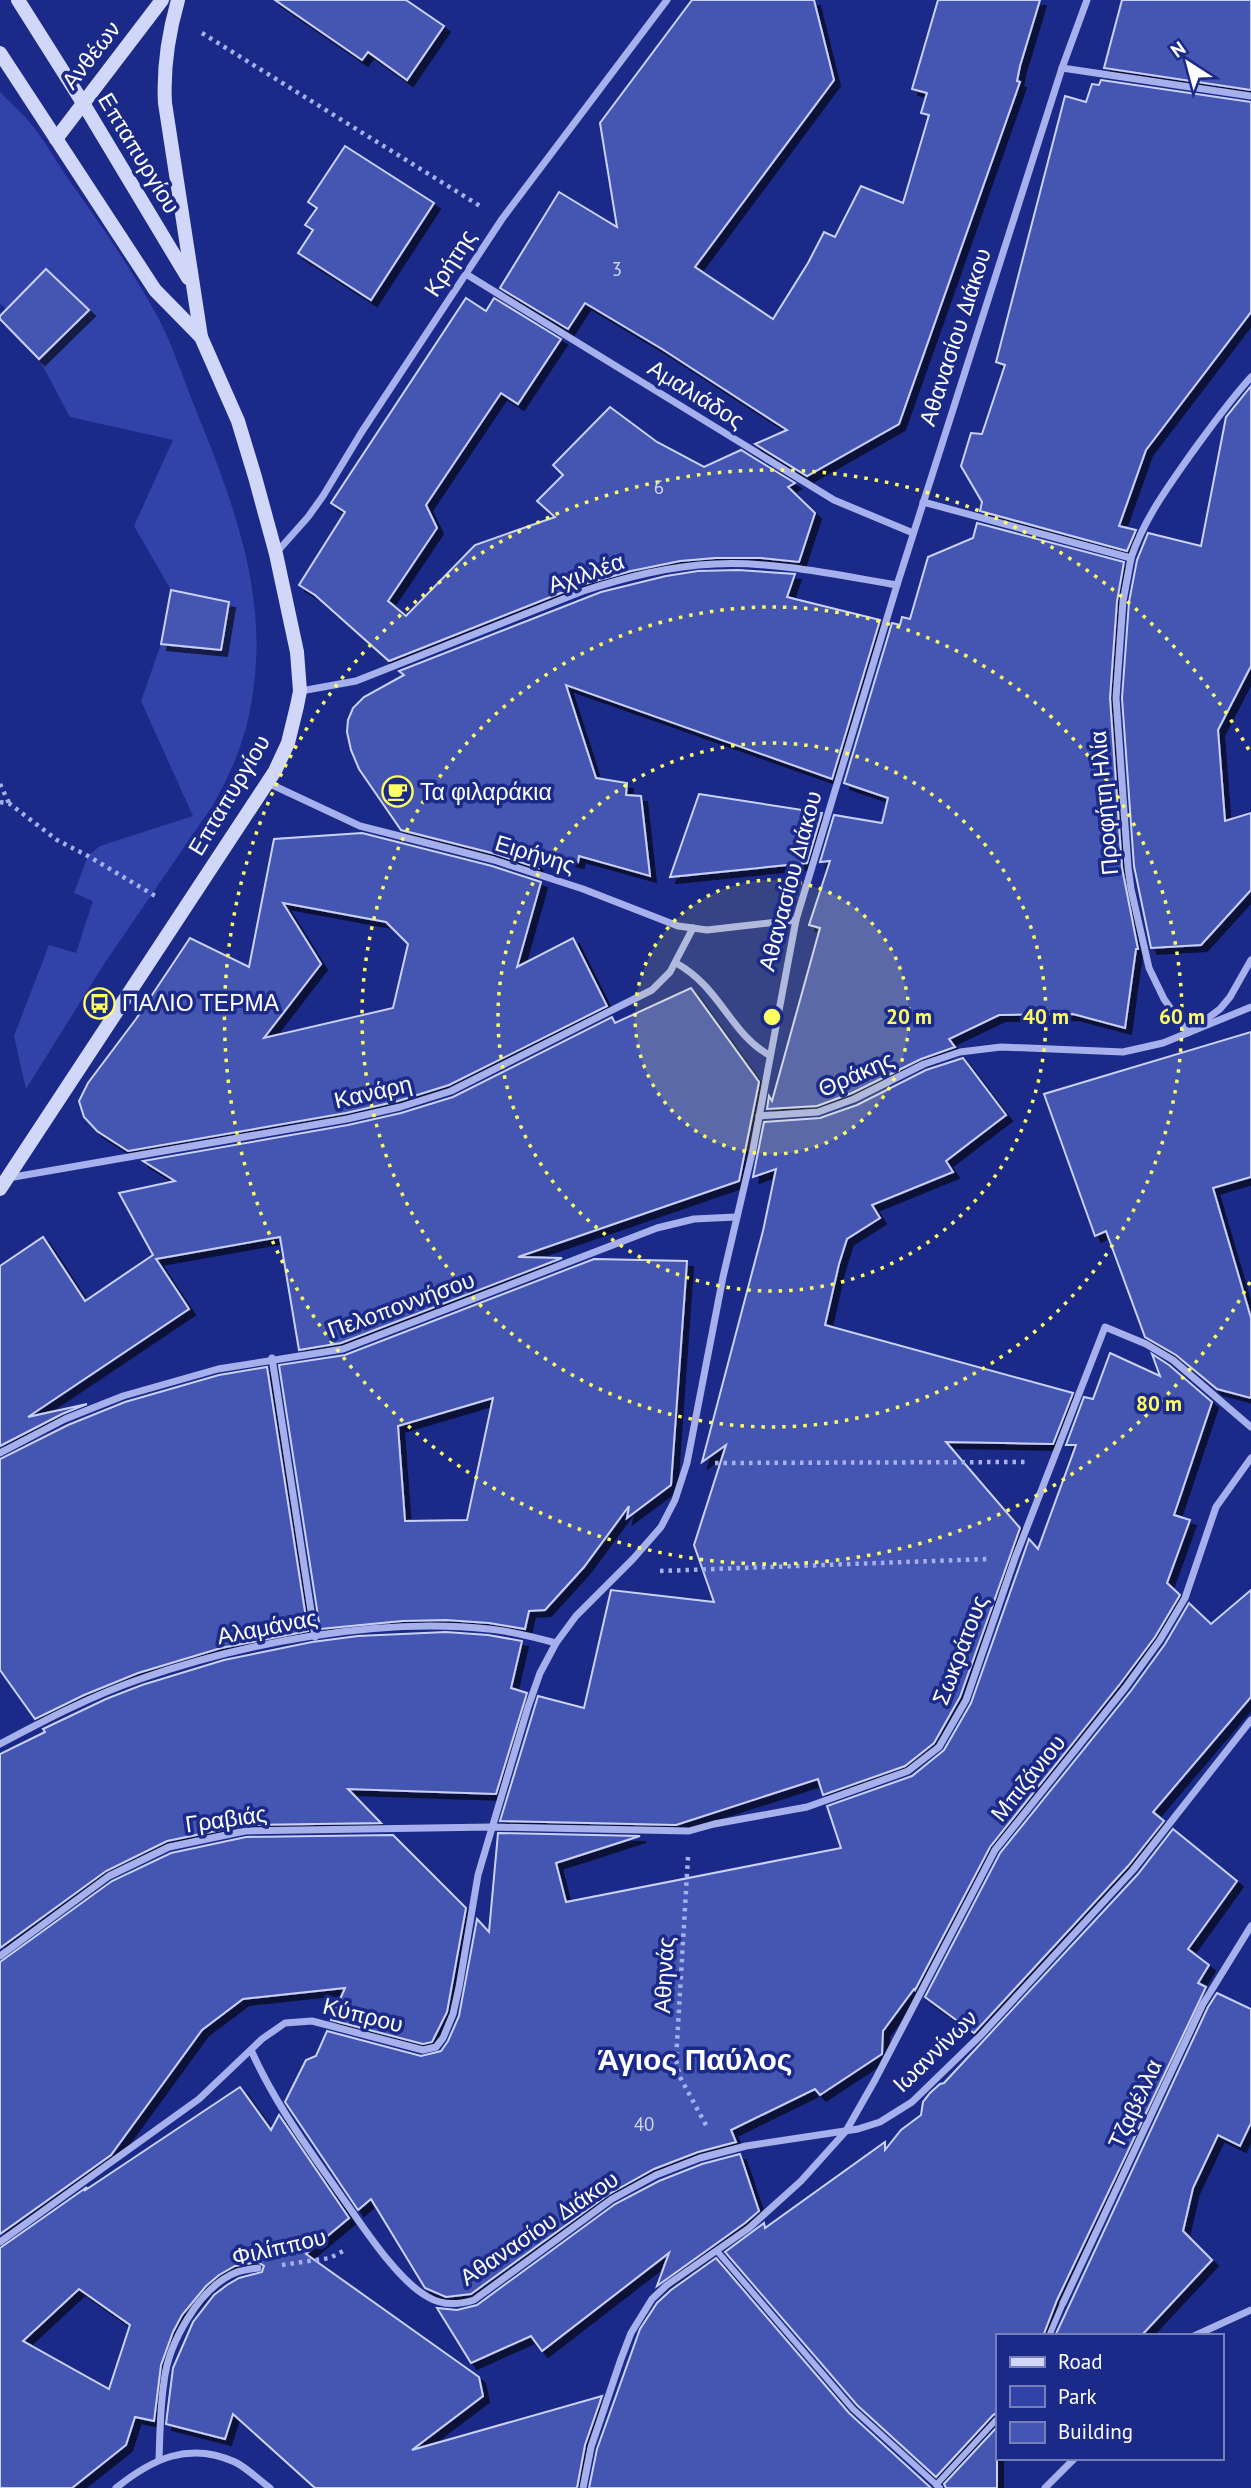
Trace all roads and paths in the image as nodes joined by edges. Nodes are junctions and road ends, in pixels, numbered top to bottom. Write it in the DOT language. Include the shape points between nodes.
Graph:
graph roads {
  1 [pos="18,0"];
  2 [pos="162,0"];
  3 [pos="178,0"];
  4 [pos="667,0"];
  5 [pos="1087,0"];
  6 [pos="174,15"];
  7 [pos="0,53"];
  8 [pos="1062,68"];
  9 [pos="1251,96"];
  10 [pos="83,103"];
  11 [pos="56,138"];
  12 [pos="502,219"];
  13 [pos="466,274"];
  14 [pos="192,285"];
  15 [pos="201,337"];
  16 [pos="1251,377"];
  17 [pos="923,502"];
  18 [pos="913,533"];
  19 [pos="275,554"];
  20 [pos="1131,558"];
  21 [pos="897,585"];
  22 [pos="300,691"];
  23 [pos="268,783"];
  24 [pos="0,784"];
  25 [pos="0,802"];
  26 [pos="10,804"];
  27 [pos="182,912"];
  28 [pos="796,920"];
  29 [pos="693,928"];
  30 [pos="1251,960"];
  31 [pos="676,963"];
  32 [pos="1251,1007"];
  33 [pos="1188,1033"];
  34 [pos="769,1055"];
  35 [pos="759,1116"];
  36 [pos="4,1183"];
  37 [pos="736,1217"];
  38 [pos="272,1358"];
  39 [pos="1251,1427"];
  40 [pos="0,1453"];
  41 [pos="1251,1458"];
  42 [pos="1054,1462"];
  43 [pos="687,1463"];
  44 [pos="1015,1558"];
  45 [pos="620,1573"];
  46 [pos="315,1637"];
  47 [pos="556,1643"];
  48 [pos="1251,1720"];
  49 [pos="0,1744"];
  50 [pos="491,1827"];
  51 [pos="689,1831"];
  52 [pos="1251,1926"];
  53 [pos="0,1956"];
  54 [pos="251,2050"];
  55 [pos="846,2131"];
  56 [pos="721,2152"];
  57 [pos="368,2235"];
  58 [pos="0,2242"];
  59 [pos="717,2251"];
  60 [pos="258,2267"];
  61 [pos="1063,2303"];
  62 [pos="1251,2310"];
  63 [pos="1050,2334"];
  64 [pos="1198,2334"];
  65 [pos="996,2420"];
  66 [pos="159,2459"];
  67 [pos="1073,2460"];
  68 [pos="938,2486"];
  69 [pos="116,2488"];
  70 [pos="270,2488"];
  71 [pos="583,2488"];
  72 [pos="1045,2488"];
  1 -- 10 [label="main road, Επταπυργίου"];
  2 -- 10 [label="main road, Ανθέων"];
  3 -- 6 [label="main road"];
  4 -- 12 [label="street, Κρήτης"];
  5 -- 8 [label="street, Αθανασίου Διάκου"];
  6 -- 12 [label="path"];
  6 -- 14 [label="main road" via="164,64 165,103"];
  7 -- 11 [label="main road, Επταπυργίου"];
  8 -- 9 [label="street"];
  8 -- 17 [label="street, Αθανασίου Διάκου"];
  10 -- 11 [label="main road, Ανθέων"];
  10 -- 14 [label="main road, Επταπυργίου"];
  11 -- 15 [label="main road, Επταπυργίου" via="155,290"];
  12 -- 13 [label="street, Κρήτης"];
  13 -- 18 [label="street, Αμαλιάδος" via="834,500"];
  13 -- 19 [label="street, Κρήτης" via="323,496"];
  14 -- 15 [label="main road, Επταπυργίου"];
  15 -- 19 [label="main road, Επταπυργίου" via="237,421"];
  16 -- 20 [label="street, Προφήτη Ηλία" via="1165,491"];
  17 -- 18 [label="street, Αθανασίου Διάκου"];
  17 -- 20 [label="street"];
  18 -- 21 [label="street, Αθανασίου Διάκου"];
  19 -- 22 [label="main road, Επταπυργίου" via="297,652"];
  20 -- 33 [label="street, Προφήτη Ηλία" via="1116,698 1131,889 1149,968"];
  21 -- 22 [label="street, Αχιλλέα" via="744,564 659,570 583,591 356,681"];
  21 -- 28 [label="street, Αθανασίου Διάκου"];
  22 -- 23 [label="main road, Επταπυργίου" via="288,743"];
  23 -- 27 [label="main road, Επταπυργίου"];
  23 -- 29 [label="street, Ειρήνης" via="360,826 494,860"];
  24 -- 26 [label="path"];
  25 -- 26 [label="path"];
  26 -- 27 [label="path" via="57,840"];
  27 -- 36 [label="main road, Επταπυργίου"];
  28 -- 29 [label="street, Ειρήνης"];
  28 -- 34 [label="street, Αθανασίου Διάκου"];
  29 -- 31 [label="street, Κανάρη"];
  30 -- 33 [label="street" via="1220,1009"];
  31 -- 34 [label="street" via="704,982 750,1041"];
  31 -- 36 [label="street, Κανάρη" via="663,981 635,1000 425,1100 347,1119"];
  32 -- 33 [label="street, Θράκης"];
  33 -- 35 [label="street, Θράκης" via="1123,1052 969,1050 924,1064 818,1112"];
  34 -- 35 [label="street, Αθανασίου Διάκου"];
  35 -- 37 [label="street, Αθανασίου Διάκου"];
  37 -- 38 [label="street, Πελοποννήσου" via="694,1219 657,1228 343,1349"];
  37 -- 43 [label="street, Αθανασίου Διάκου"];
  38 -- 40 [label="street, Πελοποννήσου" via="187,1376 96,1405"];
  38 -- 46 [label="street"];
  39 -- 42 [label="street, Σωκράτους" via="1173,1360 1146,1343 1105,1327"];
  41 -- 55 [label="street, Μπιζάνιου" via="1216,1507 1189,1590 1160,1640 995,1850"];
  42 -- 43 [label="path"];
  42 -- 44 [label="street, Σωκράτους"];
  43 -- 45 [label="street, Αθανασίου Διάκου" via="661,1527"];
  44 -- 45 [label="path"];
  44 -- 51 [label="street, Σωκράτους" via="966,1700 939,1747 908,1771 807,1807"];
  45 -- 47 [label="street, Αθανασίου Διάκου" via="586,1605"];
  46 -- 47 [label="street, Αλαμάνας" via="459,1626"];
  46 -- 49 [label="street, Αλαμάνας" via="219,1655 138,1680"];
  47 -- 50 [label="street, Αθανασίου Διάκου" via="540,1673"];
  48 -- 55 [label="street, Ιωαννίνων" via="1133,1870 980,2036 912,2102 880,2122"];
  50 -- 51 [label="street, Σωκράτους"];
  50 -- 53 [label="street, Γραβιάς" via="245,1831 169,1847 109,1876"];
  50 -- 54 [label="street, Κύπρου" via="459,1987 447,2031 436,2048 422,2050 304,2021 278,2027"];
  51 -- 56 [label="path, Αθηνάς" via="676,2060 680,2077"];
  52 -- 61 [label="street, Τζαβέλλα" via="1203,2004"];
  54 -- 57 [label="street, Αθανασίου Διάκου" via="282,2111"];
  54 -- 58 [label="street, Κύπρου" via="199,2099"];
  55 -- 56 [label="street, Αθανασίου Διάκου"];
  55 -- 59 [label="street" via="801,2181"];
  56 -- 57 [label="street, Αθανασίου Διάκου" via="668,2169 620,2194 482,2295 462,2304 438,2302 422,2293"];
  57 -- 60 [label="path, Φιλίππου" via="330,2258"];
  59 -- 68 [label="street" via="853,2409"];
  59 -- 71 [label="street" via="660,2290 638,2322 591,2447"];
  60 -- 66 [label="street, Φιλίππου" via="236,2273 209,2291 173,2347 164,2380"];
  61 -- 63 [label="street"];
  62 -- 64 [label="street"];
  65 -- 68 [label="street"];
  66 -- 69 [label="street"];
  66 -- 70 [label="street" via="209,2454 236,2463"];
  67 -- 72 [label="street"];
}
